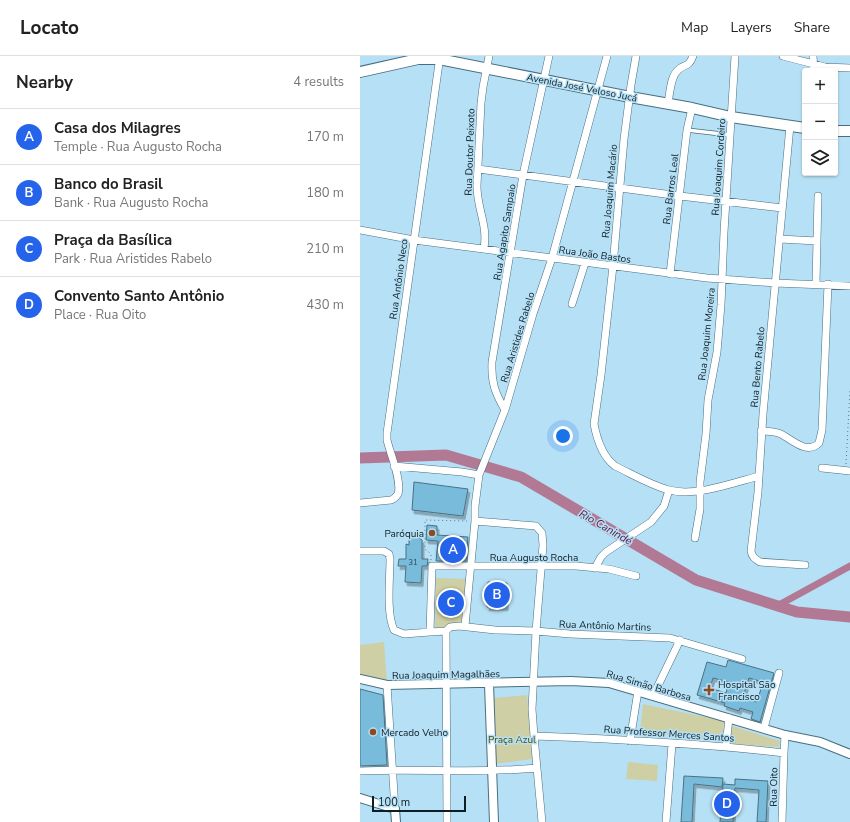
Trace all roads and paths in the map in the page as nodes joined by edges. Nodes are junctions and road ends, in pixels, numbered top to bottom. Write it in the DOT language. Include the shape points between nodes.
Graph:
graph roads {
  1 [pos="489,56"];
  2 [pos="549,56"];
  3 [pos="607,56"];
  4 [pos="636,56"];
  5 [pos="693,56"];
  6 [pos="735,56"];
  7 [pos="783,56"];
  8 [pos="813,56"];
  9 [pos="439,58"];
  10 [pos="487,68"];
  11 [pos="814,68"];
  12 [pos="850,68"];
  13 [pos="360,72"];
  14 [pos="545,80"];
  15 [pos="598,91"];
  16 [pos="630,97"];
  17 [pos="668,103"];
  18 [pos="692,108"];
  19 [pos="731,116"];
  20 [pos="790,126"];
  21 [pos="802,128"];
  22 [pos="687,130"];
  23 [pos="838,131"];
  24 [pos="850,131"];
  25 [pos="730,136"];
  26 [pos="478,169"];
  27 [pos="523,175"];
  28 [pos="572,181"];
  29 [pos="620,188"];
  30 [pos="680,196"];
  31 [pos="818,196"];
  32 [pos="726,201"];
  33 [pos="782,208"];
  34 [pos="360,230"];
  35 [pos="780,239"];
  36 [pos="414,240"];
  37 [pos="817,241"];
  38 [pos="484,248"];
  39 [pos="510,252"];
  40 [pos="552,258"];
  41 [pos="585,263"];
  42 [pos="613,266"];
  43 [pos="670,274"];
  44 [pos="722,280"];
  45 [pos="775,283"];
  46 [pos="816,284"];
  47 [pos="828,284"];
  48 [pos="850,286"];
  49 [pos="572,304"];
  50 [pos="850,390"];
  51 [pos="505,410"];
  52 [pos="761,431"];
  53 [pos="393,464"];
  54 [pos="822,468"];
  55 [pos="848,471"];
  56 [pos="480,473"];
  57 [pos="759,476"];
  58 [pos="669,490"];
  59 [pos="700,491"];
  60 [pos="360,503"];
  61 [pos="475,522"];
  62 [pos="695,538"];
  63 [pos="360,551"];
  64 [pos="805,565"];
  65 [pos="432,566"];
  66 [pos="471,566"];
  67 [pos="542,567"];
  68 [pos="596,568"];
  69 [pos="636,576"];
  70 [pos="465,626"];
  71 [pos="446,631"];
  72 [pos="536,631"];
  73 [pos="430,632"];
  74 [pos="680,640"];
  75 [pos="742,659"];
  76 [pos="779,673"];
  77 [pos="360,679"];
  78 [pos="533,682"];
  79 [pos="489,684"];
  80 [pos="387,685"];
  81 [pos="447,685"];
  82 [pos="638,691"];
  83 [pos="653,696"];
  84 [pos="729,718"];
  85 [pos="764,728"];
  86 [pos="785,735"];
  87 [pos="534,736"];
  88 [pos="630,741"];
  89 [pos="672,744"];
  90 [pos="726,746"];
  91 [pos="784,753"];
  92 [pos="850,754"];
  93 [pos="537,768"];
  94 [pos="391,769"];
  95 [pos="360,770"];
  96 [pos="448,770"];
  97 [pos="492,772"];
  98 [pos="360,798"];
  99 [pos="395,809"];
  100 [pos="396,822"];
  101 [pos="447,822"];
  102 [pos="494,822"];
  103 [pos="542,822"];
  104 [pos="666,822"];
  105 [pos="782,822"];
  1 -- 10 [label="street, Rua Doutor Peixoto"];
  2 -- 14 [label="street, Rua Agapito Sampaio"];
  3 -- 15 [label="street, Rua Aristides Rabelo"];
  4 -- 16 [label="street, Rua Joaquim Macário"];
  5 -- 17 [label="street" via="688,65 680,68 675,74"];
  6 -- 19 [label="street, Rua Joaquim Cordeiro"];
  7 -- 11 [label="street"];
  8 -- 11 [label="street"];
  9 -- 10 [label="main road, Avenida José Veloso Jucá"];
  9 -- 13 [label="main road, Avenida José Veloso Jucá" via="418,59"];
  9 -- 36 [label="street, Rua Antônio Neco"];
  10 -- 14 [label="main road, Avenida José Veloso Jucá"];
  10 -- 26 [label="street, Rua Doutor Peixoto" via="482,87"];
  11 -- 12 [label="street"];
  14 -- 15 [label="main road, Avenida José Veloso Jucá"];
  14 -- 27 [label="street, Rua Agapito Sampaio"];
  15 -- 16 [label="main road, Avenida José Veloso Jucá"];
  15 -- 28 [label="street, Rua Aristides Rabelo"];
  16 -- 17 [label="main road, Avenida José Veloso Jucá"];
  16 -- 29 [label="street, Rua Joaquim Macário"];
  17 -- 18 [label="main road, Avenida José Veloso Jucá"];
  18 -- 19 [label="main road, Avenida José Veloso Jucá"];
  18 -- 22 [label="street, Rua Barros Leal"];
  19 -- 20 [label="main road, Avenida José Veloso Jucá"];
  19 -- 25 [label="street, Rua Joaquim Cordeiro"];
  20 -- 21 [label="main road, Avenida José Veloso Jucá"];
  20 -- 33 [label="street, Rua Bento Rabelo"];
  22 -- 25 [label="lane"];
  22 -- 30 [label="street, Rua Barros Leal"];
  23 -- 24 [label="main road"];
  25 -- 32 [label="street, Rua Joaquim Cordeiro"];
  26 -- 27 [label="street"];
  26 -- 38 [label="street, Rua Doutor Peixoto" via="477,199 484,223"];
  27 -- 28 [label="street"];
  27 -- 39 [label="street, Rua Agapito Sampaio"];
  28 -- 29 [label="street"];
  28 -- 40 [label="street, Rua Aristides Rabelo"];
  29 -- 30 [label="street"];
  29 -- 42 [label="street, Rua Joaquim Macário"];
  30 -- 32 [label="street"];
  30 -- 43 [label="street, Rua Barros Leal"];
  31 -- 37 [label="street"];
  32 -- 33 [label="street"];
  32 -- 44 [label="street, Rua Joaquim Cordeiro"];
  33 -- 35 [label="street, Rua Bento Rabelo"];
  34 -- 36 [label="street, Rua João Bastos"];
  35 -- 37 [label="street"];
  35 -- 45 [label="street, Rua Bento Rabelo"];
  36 -- 38 [label="street, Rua João Bastos"];
  36 -- 53 [label="street, Rua Antônio Neco" via="387,433"];
  37 -- 46 [label="street"];
  38 -- 39 [label="street, Rua João Bastos"];
  39 -- 40 [label="street, Rua João Bastos"];
  39 -- 51 [label="street, Rua Agapito Sampaio" via="492,362 494,389"];
  40 -- 41 [label="street, Rua João Bastos"];
  40 -- 51 [label="street, Rua Aristides Rabelo" via="530,322"];
  41 -- 42 [label="street, Rua João Bastos"];
  41 -- 49 [label="street"];
  42 -- 43 [label="street, Rua João Bastos"];
  42 -- 58 [label="street, Rua Joaquim Macário" via="594,424 596,435 603,454 615,466"];
  43 -- 44 [label="street, Rua João Bastos"];
  44 -- 45 [label="street, Rua João Bastos"];
  44 -- 59 [label="street, Rua Joaquim Moreira" via="717,352 708,400"];
  45 -- 46 [label="street, Rua João Bastos"];
  45 -- 52 [label="street, Rua Bento Rabelo"];
  46 -- 47 [label="street, Rua João Bastos"];
  47 -- 48 [label="street, Rua João Bastos"];
  47 -- 52 [label="street" via="822,430 819,443 804,446 772,431"];
  50 -- 55 [label="path"];
  51 -- 56 [label="street, Rua Aristides Rabelo"];
  52 -- 57 [label="street, Rua Bento Rabelo"];
  53 -- 56 [label="street"];
  53 -- 60 [label="street, Rua Antônio Neco" via="398,484 396,498"];
  54 -- 55 [label="street"];
  56 -- 61 [label="street, Rua Aristides Rabelo"];
  57 -- 59 [label="street"];
  57 -- 64 [label="street, Rua Bento Rabelo" via="752,556 760,562 769,564"];
  58 -- 59 [label="street"];
  58 -- 68 [label="street" via="664,506 651,522 606,552"];
  59 -- 62 [label="street, Rua Joaquim Moreira"];
  61 -- 65 [label="path" via="425,520 425,549 431,554"];
  61 -- 66 [label="street, Rua Aristides Rabelo"];
  61 -- 67 [label="street" via="539,528 543,540"];
  63 -- 73 [label="street" via="384,551 389,554 390,611 394,630 404,634"];
  65 -- 66 [label="street, Rua Augusto Rocha"];
  65 -- 73 [label="street"];
  66 -- 67 [label="street, Rua Augusto Rocha"];
  66 -- 70 [label="street, Rua Aristides Rabelo"];
  67 -- 68 [label="street, Rua Augusto Rocha"];
  67 -- 72 [label="street"];
  68 -- 69 [label="street, Rua Augusto Rocha"];
  70 -- 71 [label="street" via="454,626"];
  70 -- 72 [label="street, Rua Antônio Martins"];
  71 -- 73 [label="street"];
  71 -- 81 [label="street"];
  72 -- 74 [label="street, Rua Antônio Martins" via="650,636"];
  72 -- 78 [label="street"];
  74 -- 75 [label="street, Rua Antônio Martins"];
  74 -- 83 [label="street"];
  76 -- 85 [label="street"];
  77 -- 80 [label="street, Rua Joaquim Magalhães"];
  78 -- 79 [label="street, Rua Joaquim Magalhães"];
  78 -- 82 [label="street, Rua Simão Barbosa" via="609,683"];
  78 -- 87 [label="street"];
  79 -- 81 [label="street, Rua Joaquim Magalhães"];
  79 -- 97 [label="street"];
  80 -- 81 [label="street, Rua Joaquim Magalhães"];
  80 -- 94 [label="street"];
  81 -- 96 [label="street"];
  82 -- 83 [label="street, Rua Simão Barbosa"];
  82 -- 88 [label="street"];
  83 -- 84 [label="street, Rua Simão Barbosa"];
  84 -- 85 [label="street, Rua Simão Barbosa"];
  84 -- 90 [label="street"];
  85 -- 86 [label="street, Rua Simão Barbosa"];
  86 -- 91 [label="street"];
  86 -- 92 [label="street, Rua Simão Barbosa" via="820,742"];
  87 -- 88 [label="street, Rua Professor Merces Santos"];
  87 -- 93 [label="street"];
  88 -- 89 [label="street, Rua Professor Merces Santos"];
  89 -- 90 [label="street, Rua Professor Merces Santos"];
  89 -- 104 [label="street"];
  90 -- 91 [label="street, Rua Professor Merces Santos"];
  91 -- 105 [label="street, Rua Oito"];
  93 -- 97 [label="street"];
  93 -- 103 [label="street"];
  94 -- 95 [label="street"];
  94 -- 96 [label="street"];
  94 -- 99 [label="street"];
  96 -- 97 [label="street"];
  96 -- 101 [label="street"];
  97 -- 102 [label="street"];
  98 -- 99 [label="street"];
  99 -- 100 [label="street"];
}
